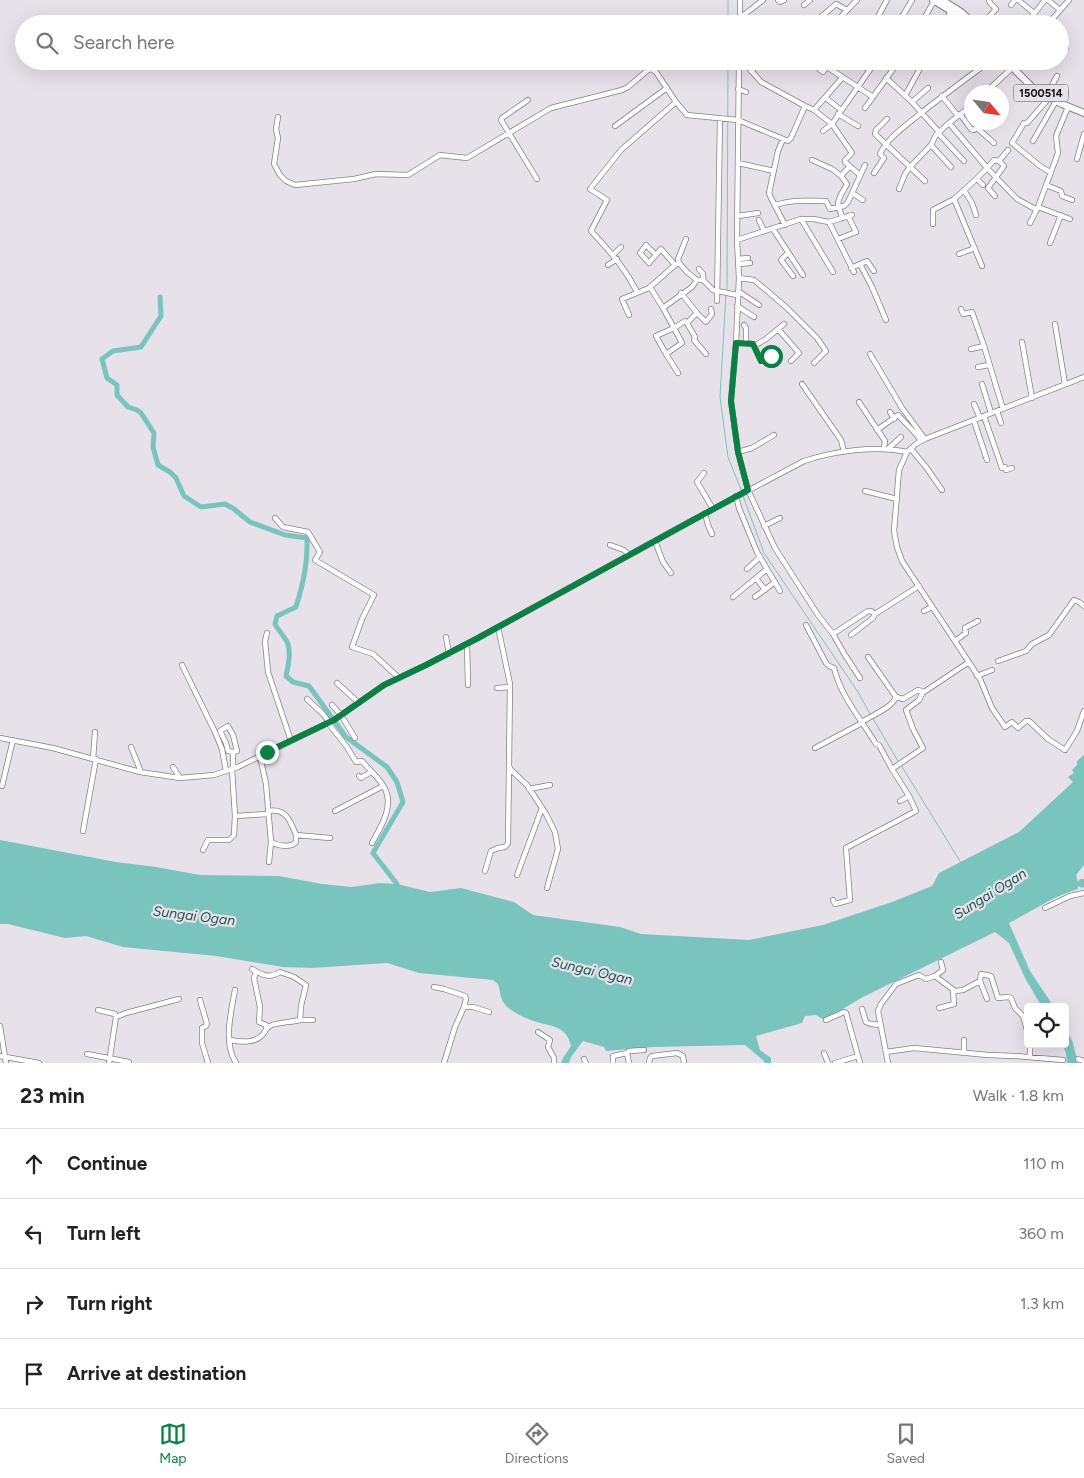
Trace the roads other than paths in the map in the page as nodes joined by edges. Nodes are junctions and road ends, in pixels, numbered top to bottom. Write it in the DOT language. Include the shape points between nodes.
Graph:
graph roads {
  1 [pos="740,0"];
  2 [pos="763,0"];
  3 [pos="778,0"];
  4 [pos="784,0"];
  5 [pos="810,0"];
  6 [pos="857,0"];
  7 [pos="887,0"];
  8 [pos="912,0"];
  9 [pos="936,0"];
  10 [pos="990,0"];
  11 [pos="1017,0"];
  12 [pos="1069,0"];
  13 [pos="1043,1"];
  14 [pos="804,5"];
  15 [pos="1011,5"];
  16 [pos="952,9"];
  17 [pos="847,10"];
  18 [pos="1060,10"];
  19 [pos="740,15"];
  20 [pos="744,15"];
  21 [pos="823,15"];
  22 [pos="842,15"];
  23 [pos="879,15"];
  24 [pos="903,15"];
  25 [pos="927,15"];
  26 [pos="949,15"];
  27 [pos="958,15"];
  28 [pos="965,15"];
  29 [pos="991,15"];
  30 [pos="1033,15"];
  31 [pos="1056,15"];
  32 [pos="648,70"];
  33 [pos="653,70"];
  34 [pos="739,70"];
  35 [pos="831,70"];
  36 [pos="869,70"];
  37 [pos="892,70"];
  38 [pos="919,70"];
  39 [pos="978,70"];
  40 [pos="1004,70"];
  41 [pos="1018,70"];
  42 [pos="751,71"];
  43 [pos="1057,76"];
  44 [pos="842,78"];
  45 [pos="886,78"];
  46 [pos="992,85"];
  47 [pos="857,87"];
  48 [pos="667,88"];
  49 [pos="928,88"];
  50 [pos="738,89"];
  51 [pos="746,92"];
  52 [pos="906,94"];
  53 [pos="1049,95"];
  54 [pos="942,96"];
  55 [pos="826,98"];
  56 [pos="873,98"];
  57 [pos="528,100"];
  58 [pos="1056,101"];
  59 [pos="676,102"];
  60 [pos="912,102"];
  61 [pos="805,106"];
  62 [pos="1068,107"];
  63 [pos="865,108"];
  64 [pos="814,110"];
  65 [pos="964,111"];
  66 [pos="1084,111"];
  67 [pos="840,112"];
  68 [pos="921,114"];
  69 [pos="959,115"];
  70 [pos="278,117"];
  71 [pos="721,118"];
  72 [pos="887,119"];
  73 [pos="737,120"];
  74 [pos="964,121"];
  75 [pos="949,123"];
  76 [pos="832,124"];
  77 [pos="615,126"];
  78 [pos="858,126"];
  79 [pos="979,130"];
  80 [pos="823,131"];
  81 [pos="509,133"];
  82 [pos="939,133"];
  83 [pos="1084,134"];
  84 [pos="783,139"];
  85 [pos="1034,141"];
  86 [pos="994,143"];
  87 [pos="886,145"];
  88 [pos="931,146"];
  89 [pos="1008,150"];
  90 [pos="1077,159"];
  91 [pos="812,160"];
  92 [pos="964,161"];
  93 [pos="999,161"];
  94 [pos="738,163"];
  95 [pos="865,165"];
  96 [pos="849,167"];
  97 [pos="910,167"];
  98 [pos="951,167"];
  99 [pos="988,169"];
  100 [pos="774,171"];
  101 [pos="1050,172"];
  102 [pos="874,173"];
  103 [pos="860,175"];
  104 [pos="841,176"];
  105 [pos="996,176"];
  106 [pos="537,179"];
  107 [pos="977,179"];
  108 [pos="925,181"];
  109 [pos="983,185"];
  110 [pos="1046,185"];
  111 [pos="899,189"];
  112 [pos="964,190"];
  113 [pos="852,193"];
  114 [pos="995,196"];
  115 [pos="954,199"];
  116 [pos="863,200"];
  117 [pos="1072,200"];
  118 [pos="775,204"];
  119 [pos="837,207"];
  120 [pos="1037,208"];
  121 [pos="758,214"];
  122 [pos="976,215"];
  123 [pos="1061,215"];
  124 [pos="738,216"];
  125 [pos="848,216"];
  126 [pos="801,219"];
  127 [pos="1070,219"];
  128 [pos="760,220"];
  129 [pos="829,222"];
  130 [pos="1030,223"];
  131 [pos="933,224"];
  132 [pos="785,225"];
  133 [pos="773,229"];
  134 [pos="764,231"];
  135 [pos="686,239"];
  136 [pos="737,240"];
  137 [pos="838,240"];
  138 [pos="1050,243"];
  139 [pos="621,248"];
  140 [pos="975,248"];
  141 [pos="788,253"];
  142 [pos="959,254"];
  143 [pos="656,255"];
  144 [pos="860,256"];
  145 [pos="615,257"];
  146 [pos="749,260"];
  147 [pos="738,262"];
  148 [pos="862,263"];
  149 [pos="677,264"];
  150 [pos="608,265"];
  151 [pos="982,266"];
  152 [pos="699,268"];
  153 [pos="874,271"];
  154 [pos="833,272"];
  155 [pos="803,275"];
  156 [pos="793,276"];
  157 [pos="739,278"];
  158 [pos="700,280"];
  159 [pos="650,287"];
  160 [pos="719,291"];
  161 [pos="637,292"];
  162 [pos="681,293"];
  163 [pos="738,293"];
  164 [pos="717,301"];
  165 [pos="759,305"];
  166 [pos="737,306"];
  167 [pos="663,308"];
  168 [pos="711,309"];
  169 [pos="961,309"];
  170 [pos="629,315"];
  171 [pos="696,317"];
  172 [pos="754,317"];
  173 [pos="886,320"];
  174 [pos="687,323"];
  175 [pos="784,324"];
  176 [pos="1055,324"];
  177 [pos="744,325"];
  178 [pos="674,328"];
  179 [pos="778,329"];
  180 [pos="1022,342"];
  181 [pos="736,343"];
  182 [pos="746,343"];
  183 [pos="754,346"];
  184 [pos="984,346"];
  185 [pos="771,348"];
  186 [pos="971,349"];
  187 [pos="666,354"];
  188 [pos="706,354"];
  189 [pos="870,354"];
  190 [pos="791,361"];
  191 [pos="814,363"];
  192 [pos="990,365"];
  193 [pos="978,367"];
  194 [pos="678,372"];
  195 [pos="1084,377"];
  196 [pos="802,384"];
  197 [pos="982,384"];
  198 [pos="1066,384"];
  199 [pos="1032,398"];
  200 [pos="859,402"];
  201 [pos="974,404"];
  202 [pos="1003,409"];
  203 [pos="997,411"];
  204 [pos="890,412"];
  205 [pos="991,414"];
  206 [pos="894,418"];
  207 [pos="979,418"];
  208 [pos="1001,423"];
  209 [pos="878,430"];
  210 [pos="774,435"];
  211 [pos="901,437"];
  212 [pos="923,440"];
  213 [pos="887,448"];
  214 [pos="909,451"];
  215 [pos="738,452"];
  216 [pos="844,452"];
  217 [pos="987,460"];
  218 [pos="1012,468"];
  219 [pos="704,473"];
  220 [pos="697,481"];
  221 [pos="691,482"];
  222 [pos="942,490"];
  223 [pos="746,491"];
  224 [pos="865,491"];
  225 [pos="736,496"];
  226 [pos="897,499"];
  227 [pos="712,509"];
  228 [pos="705,513"];
  229 [pos="274,518"];
  230 [pos="780,518"];
  231 [pos="764,526"];
  232 [pos="712,534"];
  233 [pos="655,541"];
  234 [pos="610,545"];
  235 [pos="629,555"];
  236 [pos="759,555"];
  237 [pos="747,569"];
  238 [pos="767,569"];
  239 [pos="671,573"];
  240 [pos="753,573"];
  241 [pos="756,578"];
  242 [pos="775,582"];
  243 [pos="918,586"];
  244 [pos="765,590"];
  245 [pos="780,591"];
  246 [pos="733,597"];
  247 [pos="756,597"];
  248 [pos="1084,606"];
  249 [pos="932,607"];
  250 [pos="924,611"];
  251 [pos="875,614"];
  252 [pos="978,621"];
  253 [pos="806,625"];
  254 [pos="498,627"];
  255 [pos="267,633"];
  256 [pos="833,634"];
  257 [pos="851,635"];
  258 [pos="446,637"];
  259 [pos="954,641"];
  260 [pos="467,644"];
  261 [pos="448,654"];
  262 [pos="868,657"];
  263 [pos="998,661"];
  264 [pos="969,662"];
  265 [pos="182,665"];
  266 [pos="992,670"];
  267 [pos="978,676"];
  268 [pos="398,678"];
  269 [pos="860,678"];
  270 [pos="336,683"];
  271 [pos="468,685"];
  272 [pos="510,686"];
  273 [pos="497,688"];
  274 [pos="923,692"];
  275 [pos="896,697"];
  276 [pos="307,699"];
  277 [pos="359,703"];
  278 [pos="332,705"];
  279 [pos="1084,711"];
  280 [pos="334,720"];
  281 [pos="863,722"];
  282 [pos="95,732"];
  283 [pos="0,738"];
  284 [pos="355,738"];
  285 [pos="13,740"];
  286 [pos="291,741"];
  287 [pos="131,747"];
  288 [pos="815,748"];
  289 [pos="233,752"];
  290 [pos="260,756"];
  291 [pos="95,759"];
  292 [pos="509,766"];
  293 [pos="173,767"];
  294 [pos="893,768"];
  295 [pos="233,769"];
  296 [pos="226,771"];
  297 [pos="141,772"];
  298 [pos="372,772"];
  299 [pos="359,776"];
  300 [pos="180,778"];
  301 [pos="550,785"];
  302 [pos="2,786"];
  303 [pos="383,786"];
  304 [pos="530,789"];
  305 [pos="908,796"];
  306 [pos="900,801"];
  307 [pos="542,808"];
  308 [pos="335,811"];
  309 [pos="268,812"];
  310 [pos="235,816"];
  311 [pos="83,831"];
  312 [pos="296,835"];
  313 [pos="330,838"];
  314 [pos="271,842"];
  315 [pos="372,843"];
  316 [pos="203,850"];
  317 [pos="269,862"];
  318 [pos="484,872"];
  319 [pos="517,876"];
  320 [pos="547,888"];
  321 [pos="1084,893"];
  322 [pos="832,900"];
  323 [pos="1046,908"];
  324 [pos="941,962"];
  325 [pos="935,976"];
  326 [pos="980,981"];
  327 [pos="434,987"];
  328 [pos="235,990"];
  329 [pos="953,991"];
  330 [pos="179,999"];
  331 [pos="987,999"];
  332 [pos="200,1000"];
  333 [pos="464,1007"];
  334 [pos="939,1008"];
  335 [pos="862,1009"];
  336 [pos="98,1010"];
  337 [pos="489,1012"];
  338 [pos="116,1017"];
  339 [pos="300,1020"];
  340 [pos="313,1020"];
  341 [pos="826,1020"];
  342 [pos="1024,1020"];
  343 [pos="880,1025"];
  344 [pos="0,1026"];
  345 [pos="266,1028"];
  346 [pos="538,1032"];
  347 [pos="230,1040"];
  348 [pos="964,1040"];
  349 [pos="1030,1048"];
  350 [pos="644,1050"];
  351 [pos="886,1052"];
  352 [pos="627,1053"];
  353 [pos="824,1053"];
  354 [pos="964,1053"];
  355 [pos="87,1054"];
  356 [pos="2,1056"];
  357 [pos="858,1056"];
  358 [pos="1030,1057"];
  359 [pos="1078,1059"];
  360 [pos="110,1060"];
  361 [pos="1063,1060"];
  362 [pos="232,1061"];
  363 [pos="1084,1061"];
  364 [pos="129,1062"];
  365 [pos="6,1063"];
  366 [pos="39,1063"];
  367 [pos="208,1063"];
  368 [pos="444,1063"];
  369 [pos="554,1063"];
  370 [pos="613,1063"];
  371 [pos="629,1063"];
  372 [pos="649,1063"];
  373 [pos="684,1063"];
  374 [pos="828,1063"];
  375 [pos="835,1063"];
  376 [pos="860,1063"];
  377 [pos="888,1063"];
  1 -- 19 [label="street"];
  2 -- 20 [label="street"];
  3 -- 4 [label="street"];
  5 -- 14 [label="street"];
  6 -- 17 [label="street"];
  7 -- 23 [label="street"];
  8 -- 24 [label="street"];
  9 -- 16 [label="highway"];
  9 -- 25 [label="street"];
  10 -- 29 [label="street" via="996,9"];
  11 -- 15 [label="street"];
  11 -- 30 [label="street"];
  12 -- 18 [label="street"];
  13 -- 18 [label="street"];
  13 -- 30 [label="street"];
  16 -- 26 [label="street"];
  16 -- 27 [label="highway"];
  16 -- 28 [label="highway"];
  17 -- 21 [label="street" via="836,4"];
  17 -- 22 [label="street"];
  18 -- 31 [label="street"];
  32 -- 81 [label="street" via="622,90 550,108"];
  33 -- 48 [label="street"];
  34 -- 50 [label="street"];
  35 -- 44 [label="street"];
  36 -- 47 [label="street"];
  37 -- 45 [label="street"];
  38 -- 52 [label="street"];
  39 -- 54 [label="street"];
  40 -- 46 [label="street"];
  41 -- 53 [label="highway, 1500514"];
  42 -- 61 [label="street" via="761,82"];
  43 -- 53 [label="street"];
  44 -- 47 [label="street"];
  44 -- 55 [label="street"];
  45 -- 56 [label="street"];
  45 -- 60 [label="street"];
  47 -- 56 [label="street"];
  47 -- 67 [label="street"];
  48 -- 59 [label="street"];
  48 -- 77 [label="street"];
  49 -- 60 [label="street"];
  50 -- 51 [label="street"];
  50 -- 73 [label="street"];
  53 -- 58 [label="highway, 1500514"];
  53 -- 66 [label="highway, 1500514"];
  53 -- 101 [label="street" via="1024,123 1012,143"];
  54 -- 68 [label="street"];
  54 -- 69 [label="street"];
  55 -- 64 [label="street"];
  55 -- 67 [label="street"];
  56 -- 63 [label="street"];
  57 -- 81 [label="street" via="502,118"];
  58 -- 62 [label="highway, 1500514"];
  58 -- 85 [label="street"];
  59 -- 71 [label="street" via="688,115"];
  59 -- 145 [label="street" via="621,150 590,189 607,200 591,231"];
  60 -- 68 [label="street"];
  61 -- 64 [label="street"];
  61 -- 84 [label="street" via="789,141"];
  62 -- 66 [label="highway, 1500514"];
  62 -- 101 [label="street" via="1056,136 1058,153"];
  64 -- 76 [label="street"];
  65 -- 69 [label="street"];
  67 -- 76 [label="street"];
  67 -- 78 [label="street"];
  68 -- 82 [label="street"];
  68 -- 87 [label="street"];
  69 -- 74 [label="street"];
  69 -- 75 [label="street"];
  70 -- 81 [label="street" via="274,164 280,175 295,185 376,174 408,175 439,155 467,158"];
  71 -- 73 [label="street"];
  71 -- 160 [label="street"];
  72 -- 87 [label="street" via="874,134"];
  73 -- 84 [label="street"];
  73 -- 94 [label="street"];
  75 -- 82 [label="street"];
  75 -- 99 [label="street"];
  76 -- 80 [label="street"];
  76 -- 96 [label="street" via="852,152 844,161"];
  79 -- 86 [label="street"];
  81 -- 106 [label="street"];
  82 -- 88 [label="street"];
  82 -- 92 [label="street"];
  83 -- 90 [label="street"];
  84 -- 100 [label="street"];
  87 -- 97 [label="street"];
  87 -- 102 [label="street" via="880,153 884,158"];
  88 -- 97 [label="street"];
  88 -- 98 [label="street"];
  89 -- 93 [label="street"];
  91 -- 104 [label="street"];
  93 -- 99 [label="street" via="994,160"];
  93 -- 105 [label="street" via="1004,166"];
  94 -- 100 [label="street"];
  94 -- 124 [label="street"];
  95 -- 103 [label="street"];
  96 -- 103 [label="street"];
  96 -- 104 [label="street"];
  97 -- 108 [label="street"];
  97 -- 111 [label="street"];
  99 -- 105 [label="street"];
  99 -- 107 [label="street"];
  100 -- 118 [label="street" via="769,193"];
  101 -- 110 [label="street"];
  103 -- 113 [label="street"];
  104 -- 119 [label="street" via="847,184"];
  105 -- 114 [label="street" via="988,188"];
  105 -- 120 [label="street" via="1017,199"];
  107 -- 109 [label="street"];
  107 -- 112 [label="street"];
  110 -- 117 [label="street"];
  110 -- 120 [label="street"];
  112 -- 115 [label="street"];
  112 -- 122 [label="street"];
  113 -- 116 [label="street"];
  113 -- 119 [label="street" via="845,206"];
  115 -- 131 [label="street" via="933,210"];
  115 -- 140 [label="street"];
  118 -- 119 [label="street" via="798,200 825,201 829,208"];
  118 -- 132 [label="street"];
  119 -- 125 [label="street"];
  120 -- 123 [label="street"];
  120 -- 130 [label="street"];
  121 -- 124 [label="street"];
  123 -- 127 [label="street"];
  123 -- 138 [label="street"];
  124 -- 136 [label="street"];
  125 -- 129 [label="street"];
  125 -- 137 [label="street" via="856,232"];
  126 -- 129 [label="street"];
  126 -- 132 [label="street"];
  126 -- 154 [label="street"];
  128 -- 134 [label="street"];
  129 -- 137 [label="street"];
  132 -- 133 [label="street"];
  133 -- 134 [label="street"];
  133 -- 141 [label="street"];
  134 -- 136 [label="street"];
  135 -- 149 [label="street"];
  136 -- 147 [label="street"];
  137 -- 148 [label="street" via="853,270"];
  139 -- 145 [label="street"];
  140 -- 142 [label="street"];
  140 -- 151 [label="street"];
  141 -- 155 [label="street"];
  141 -- 156 [label="street" via="781,260"];
  143 -- 149 [label="street" via="661,249"];
  144 -- 148 [label="street"];
  145 -- 150 [label="street"];
  145 -- 161 [label="street"];
  146 -- 147 [label="street"];
  147 -- 157 [label="street"];
  148 -- 153 [label="street" via="868,262"];
  148 -- 173 [label="street"];
  149 -- 158 [label="street"];
  149 -- 159 [label="street"];
  152 -- 158 [label="street" via="703,274"];
  157 -- 163 [label="street"];
  157 -- 191 [label="street" via="754,280 817,338 826,350"];
  158 -- 160 [label="street"];
  158 -- 162 [label="street"];
  159 -- 161 [label="street"];
  159 -- 167 [label="street"];
  160 -- 163 [label="street"];
  160 -- 164 [label="street"];
  161 -- 170 [label="street" via="622,299"];
  162 -- 167 [label="street"];
  162 -- 171 [label="street"];
  163 -- 165 [label="street"];
  163 -- 166 [label="street"];
  166 -- 172 [label="street"];
  166 -- 181 [label="street"];
  167 -- 178 [label="street"];
  168 -- 171 [label="street" via="712,314 706,322"];
  169 -- 184 [label="street" via="963,314 972,312"];
  171 -- 174 [label="street"];
  174 -- 178 [label="street" via="685,321"];
  174 -- 188 [label="street" via="694,340"];
  175 -- 179 [label="street"];
  176 -- 198 [label="street"];
  177 -- 182 [label="street"];
  178 -- 187 [label="street" via="682,343"];
  178 -- 187 [label="street" via="656,336"];
  179 -- 183 [label="street"];
  179 -- 190 [label="street" via="799,353"];
  180 -- 199 [label="street"];
  181 -- 182 [label="street"];
  181 -- 215 [label="street" via="731,401"];
  182 -- 183 [label="street"];
  183 -- 185 [label="street" via="761,361 771,356"];
  184 -- 186 [label="street"];
  184 -- 192 [label="street"];
  187 -- 194 [label="street"];
  189 -- 212 [label="street"];
  192 -- 193 [label="street"];
  192 -- 202 [label="street"];
  195 -- 198 [label="street"];
  196 -- 216 [label="street" via="841,440"];
  197 -- 205 [label="street"];
  198 -- 199 [label="street"];
  199 -- 202 [label="street"];
  200 -- 209 [label="street"];
  201 -- 207 [label="street"];
  202 -- 203 [label="street"];
  203 -- 205 [label="street"];
  203 -- 208 [label="street"];
  204 -- 206 [label="street"];
  205 -- 207 [label="street"];
  206 -- 209 [label="street"];
  206 -- 212 [label="street" via="898,415"];
  207 -- 212 [label="street"];
  207 -- 217 [label="street" via="980,444"];
  207 -- 218 [label="street" via="1002,468"];
  209 -- 213 [label="street"];
  210 -- 215 [label="street"];
  211 -- 213 [label="street"];
  212 -- 214 [label="street"];
  213 -- 214 [label="street"];
  213 -- 216 [label="street"];
  214 -- 222 [label="street" via="926,467"];
  214 -- 226 [label="street" via="899,470"];
  215 -- 223 [label="street"];
  216 -- 223 [label="street" via="804,461"];
  219 -- 220 [label="street"];
  220 -- 221 [label="street"];
  220 -- 227 [label="street"];
  223 -- 225 [label="street"];
  223 -- 231 [label="street"];
  224 -- 226 [label="street"];
  225 -- 227 [label="street"];
  225 -- 236 [label="street"];
  226 -- 243 [label="street" via="896,547"];
  227 -- 228 [label="street"];
  228 -- 232 [label="street"];
  228 -- 233 [label="street"];
  229 -- 268 [label="street" via="283,527 308,531 319,550 316,561 374,595 352,647 373,654"];
  230 -- 231 [label="street"];
  231 -- 256 [label="street" via="818,616"];
  233 -- 235 [label="street"];
  233 -- 239 [label="street" via="663,563"];
  234 -- 235 [label="street"];
  235 -- 254 [label="street"];
  236 -- 237 [label="street"];
  236 -- 238 [label="street"];
  238 -- 241 [label="street"];
  238 -- 242 [label="street"];
  240 -- 241 [label="street"];
  241 -- 244 [label="street"];
  241 -- 246 [label="street"];
  242 -- 244 [label="street"];
  242 -- 245 [label="street"];
  243 -- 249 [label="street"];
  243 -- 251 [label="street"];
  244 -- 247 [label="street"];
  248 -- 263 [label="street" via="1074,600 1049,635 1032,644 1027,651"];
  249 -- 250 [label="street"];
  249 -- 259 [label="street"];
  251 -- 256 [label="street" via="868,611"];
  251 -- 257 [label="street"];
  252 -- 259 [label="street" via="965,628 966,633"];
  253 -- 281 [label="street" via="826,663 834,668 856,716"];
  254 -- 260 [label="street"];
  254 -- 272 [label="street"];
  255 -- 286 [label="street" via="268,670"];
  256 -- 269 [label="street"];
  258 -- 261 [label="street"];
  259 -- 264 [label="street"];
  260 -- 261 [label="street"];
  260 -- 271 [label="street"];
  261 -- 268 [label="street"];
  262 -- 275 [label="street"];
  264 -- 267 [label="street"];
  264 -- 274 [label="street"];
  265 -- 296 [label="street" via="215,732"];
  266 -- 267 [label="street"];
  267 -- 279 [label="street" via="992,708 1005,727 1012,722 1018,728 1029,721 1065,750 1078,731"];
  268 -- 277 [label="street"];
  270 -- 277 [label="street"];
  272 -- 273 [label="street"];
  272 -- 292 [label="street"];
  274 -- 275 [label="street" via="917,690 903,699"];
  274 -- 294 [label="street" via="919,700 906,710 924,747"];
  275 -- 281 [label="street"];
  276 -- 280 [label="street"];
  277 -- 280 [label="street"];
  278 -- 280 [label="street"];
  280 -- 284 [label="street"];
  280 -- 286 [label="street"];
  280 -- 298 [label="street" via="356,762 362,762"];
  281 -- 288 [label="street"];
  281 -- 294 [label="street"];
  282 -- 291 [label="street"];
  283 -- 285 [label="street"];
  285 -- 291 [label="street"];
  285 -- 302 [label="street"];
  286 -- 290 [label="street"];
  287 -- 297 [label="street"];
  289 -- 289 [label="street" via="237,750 228,726 220,731 228,751"];
  289 -- 295 [label="street"];
  290 -- 295 [label="street"];
  290 -- 309 [label="street"];
  291 -- 297 [label="street"];
  291 -- 311 [label="street"];
  292 -- 304 [label="street"];
  292 -- 318 [label="street" via="508,843 492,851"];
  293 -- 300 [label="street"];
  294 -- 305 [label="street"];
  295 -- 296 [label="street"];
  295 -- 310 [label="street"];
  296 -- 300 [label="street"];
  297 -- 300 [label="street"];
  298 -- 299 [label="street"];
  298 -- 303 [label="street"];
  301 -- 304 [label="street"];
  303 -- 308 [label="street"];
  303 -- 315 [label="street" via="388,800 387,811"];
  304 -- 307 [label="street"];
  305 -- 306 [label="street"];
  305 -- 322 [label="street" via="915,812 846,849 850,900 835,904"];
  307 -- 319 [label="street"];
  307 -- 320 [label="street" via="551,824 558,849"];
  309 -- 310 [label="street"];
  309 -- 312 [label="street" via="282,812"];
  309 -- 314 [label="street"];
  310 -- 316 [label="street" via="233,837 229,840 208,840"];
  312 -- 313 [label="street"];
  312 -- 314 [label="street" via="296,842 292,845"];
  314 -- 317 [label="street"];
  321 -- 323 [label="street"];
  324 -- 325 [label="street" via="943,970"];
  325 -- 329 [label="street"];
  325 -- 343 [label="street" via="926,980 919,975 896,984 879,1007"];
  326 -- 329 [label="street" via="963,990"];
  326 -- 331 [label="street"];
  326 -- 342 [label="street" via="980,974 991,976 997,998 1010,998"];
  327 -- 333 [label="street" via="465,996"];
  328 -- 347 [label="street"];
  329 -- 334 [label="street" via="954,1004"];
  330 -- 338 [label="street"];
  332 -- 367 [label="street" via="206,1024 202,1028 202,1043"];
  333 -- 337 [label="street"];
  333 -- 368 [label="street"];
  335 -- 343 [label="street" via="865,1021"];
  336 -- 338 [label="street"];
  338 -- 360 [label="street"];
  339 -- 340 [label="street"];
  339 -- 345 [label="street"];
  339 -- 345 [label="street" via="301,1006 310,987 280,972 273,976 254,970 259,1022"];
  341 -- 357 [label="street" via="846,1013"];
  343 -- 351 [label="street"];
  344 -- 356 [label="street"];
  345 -- 347 [label="street" via="259,1038 248,1042"];
  346 -- 369 [label="street" via="550,1040 548,1047"];
  347 -- 362 [label="street"];
  348 -- 354 [label="street"];
  349 -- 358 [label="street"];
  350 -- 352 [label="street"];
  351 -- 354 [label="street" via="914,1048"];
  351 -- 377 [label="street"];
  352 -- 370 [label="street" via="613,1056"];
  352 -- 371 [label="street"];
  353 -- 374 [label="street"];
  354 -- 358 [label="street"];
  355 -- 360 [label="street"];
  356 -- 365 [label="street"];
  356 -- 366 [label="street"];
  357 -- 375 [label="street"];
  357 -- 376 [label="street"];
  358 -- 361 [label="street"];
  359 -- 363 [label="street"];
  360 -- 364 [label="street"];
  372 -- 373 [label="street" via="652,1056 677,1053"];
}
